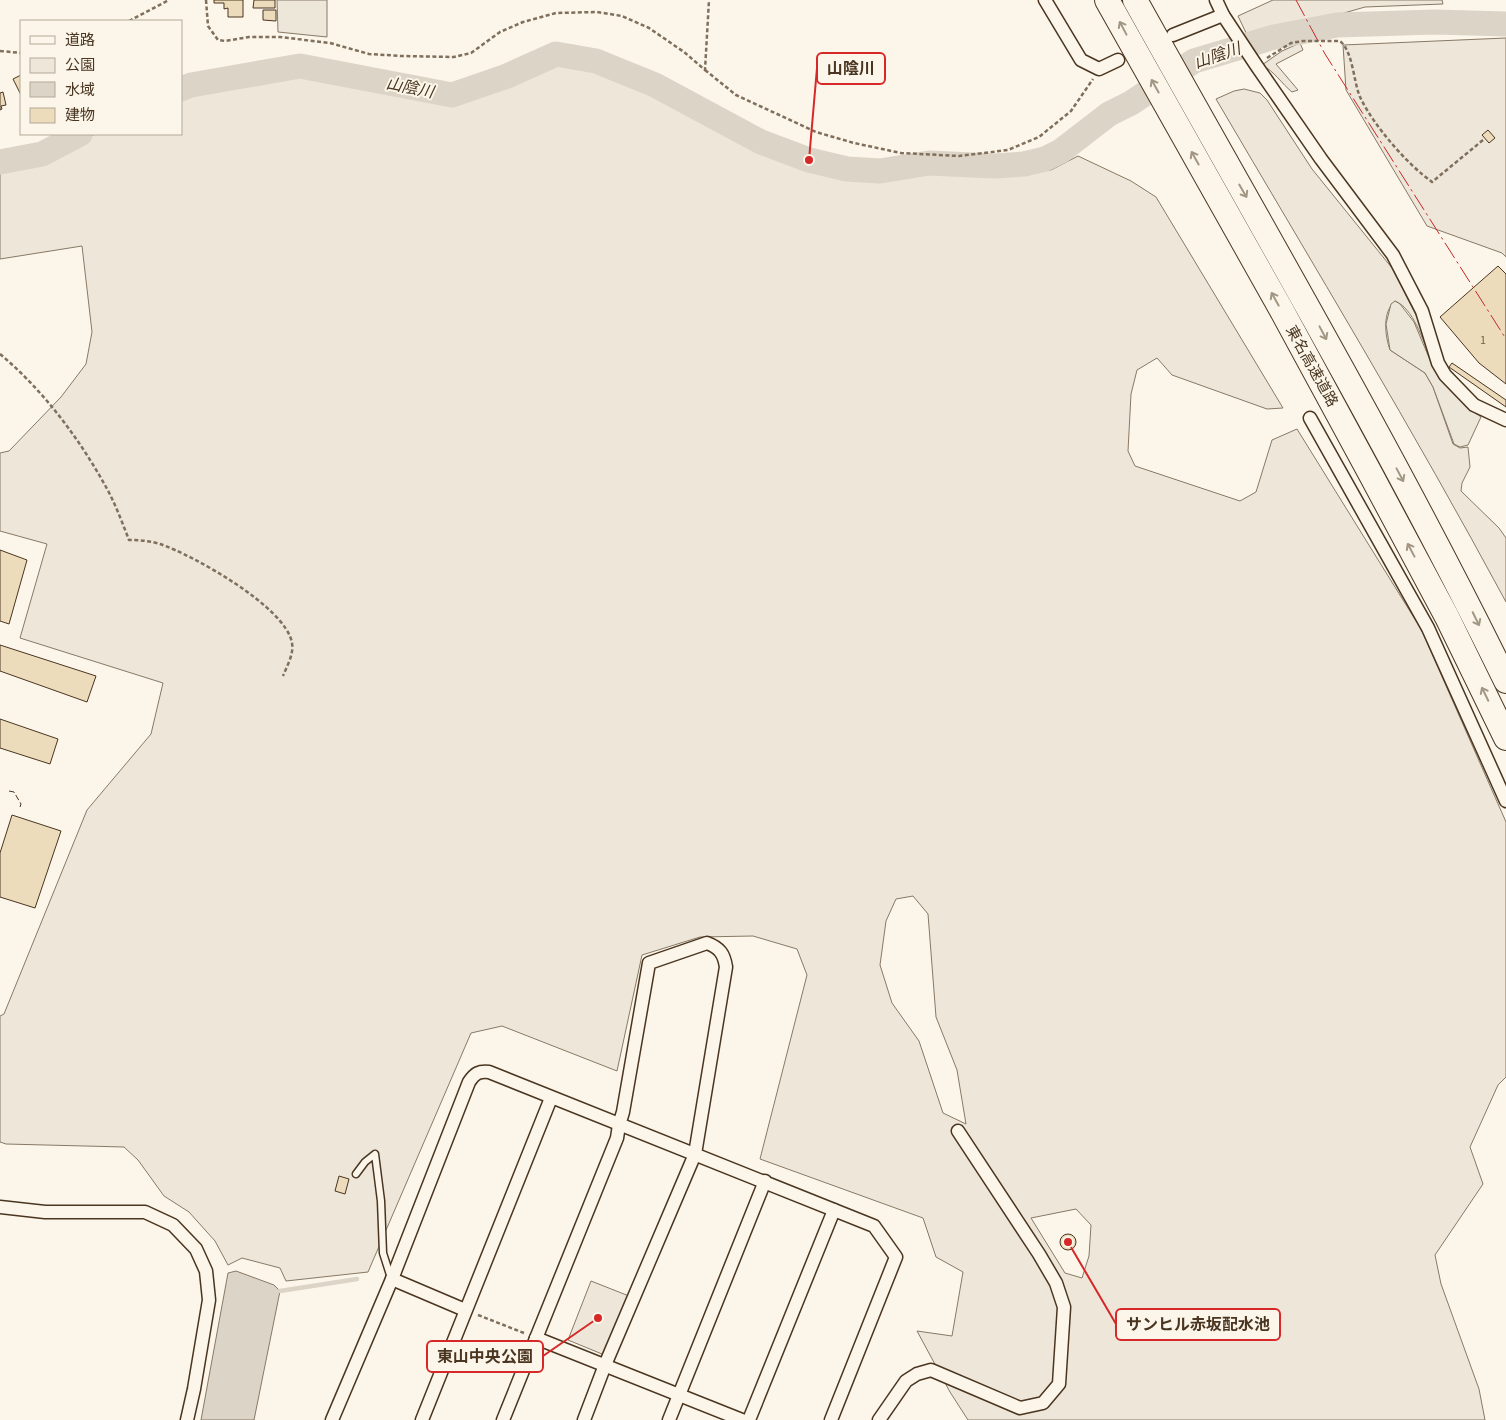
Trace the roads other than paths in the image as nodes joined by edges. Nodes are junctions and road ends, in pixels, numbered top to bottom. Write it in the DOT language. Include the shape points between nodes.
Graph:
graph roads {
  1 [pos="1045,0"];
  2 [pos="1107,0"];
  3 [pos="1135,0"];
  4 [pos="1216,0"];
  5 [pos="1226,19"];
  6 [pos="1167,41"];
  7 [pos="1128,58"];
  8 [pos="1310,418"];
  9 [pos="1506,420"];
  10 [pos="1506,681"];
  11 [pos="1506,738"];
  12 [pos="1506,800"];
  13 [pos="551,1098"];
  14 [pos="619,1125"];
  15 [pos="958,1131"];
  16 [pos="695,1154"];
  17 [pos="356,1174"];
  18 [pos="765,1181"];
  19 [pos="0,1207"];
  20 [pos="834,1210"];
  21 [pos="392,1279"];
  22 [pos="465,1310"];
  23 [pos="536,1338"];
  24 [pos="605,1365"];
  25 [pos="679,1394"];
  26 [pos="187,1420"];
  27 [pos="332,1420"];
  28 [pos="422,1420"];
  29 [pos="503,1420"];
  30 [pos="584,1420"];
  31 [pos="669,1420"];
  32 [pos="742,1420"];
  33 [pos="749,1420"];
  34 [pos="831,1420"];
  35 [pos="879,1420"];
  1 -- 7 [label="street" via="1081,60 1099,69"];
  7 -- 2 [label="highway, 東名高速道路, one-way"];
  3 -- 6 [label="highway, 東名高速道路"];
  4 -- 5 [label="street"];
  5 -- 6 [label="street"];
  5 -- 9 [label="street" via="1321,159 1393,255 1422,311 1438,363 1445,375 1474,404"];
  6 -- 10 [label="highway, 東名高速道路, one-way" via="1193,103 1314,316"];
  11 -- 7 [label="highway, 東名高速道路, one-way" via="1447,617 1281,309 1172,116"];
  8 -- 12 [label="street" via="1428,628"];
  13 -- 14 [label="street"];
  13 -- 21 [label="street" via="490,1072 474,1074"];
  13 -- 22 [label="street"];
  14 -- 16 [label="street"];
  14 -- 16 [label="street" via="649,963 707,943 716,946 726,967"];
  14 -- 23 [label="street" via="617,1138"];
  15 -- 35 [label="street" via="1056,1282 1064,1307 1059,1384 1043,1403 1020,1408 931,1370 906,1381"];
  16 -- 18 [label="street"];
  16 -- 24 [label="street"];
  17 -- 21 [label="lane" via="375,1154 383,1253"];
  18 -- 20 [label="street"];
  18 -- 25 [label="street"];
  19 -- 26 [label="street" via="45,1212 145,1212 173,1225 196,1248 206,1271 209,1300"];
  20 -- 33 [label="street"];
  20 -- 34 [label="street" via="874,1226 896,1257"];
  21 -- 22 [label="street"];
  21 -- 27 [label="street"];
  22 -- 28 [label="street"];
  23 -- 24 [label="street"];
  23 -- 29 [label="street"];
  24 -- 25 [label="street"];
  24 -- 30 [label="street"];
  25 -- 31 [label="street"];
  25 -- 32 [label="street"];
}
